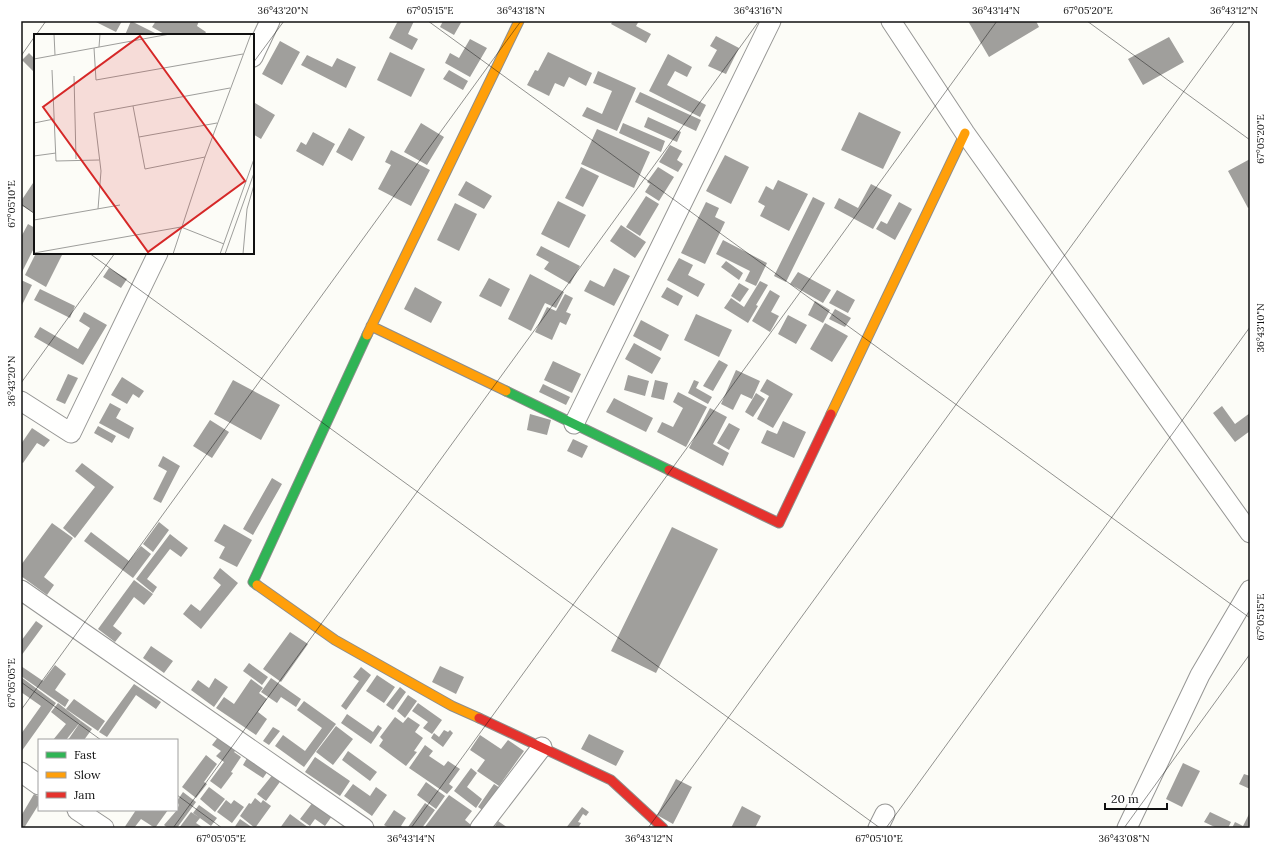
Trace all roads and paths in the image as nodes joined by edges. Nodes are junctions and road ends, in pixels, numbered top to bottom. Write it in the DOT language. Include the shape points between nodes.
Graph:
graph roads {
  1 [pos="270,21"];
  2 [pos="519,21"];
  3 [pos="771,21"];
  4 [pos="891,21"];
  5 [pos="254,55"];
  6 [pos="965,133"];
  7 [pos="158,254"];
  8 [pos="371,326"];
  9 [pos="21,401"];
  10 [pos="574,424"];
  11 [pos="1250,533"];
  12 [pos="21,590"];
  13 [pos="1250,590"];
  14 [pos="542,747"];
  15 [pos="21,772"];
  16 [pos="38,783"];
  17 [pos="78,811"];
  18 [pos="104,828"];
  19 [pos="364,828"];
  20 [pos="480,828"];
  21 [pos="663,828"];
  22 [pos="1127,828"];
  1 -- 5 [label="street"];
  2 -- 8 [label="street"];
  3 -- 10 [label="street"];
  4 -- 6 [label="street"];
  6 -- 10 [label="street" via="780,523"];
  6 -- 11 [label="street"];
  7 -- 9 [label="street" via="71,433"];
  8 -- 10 [label="street"];
  8 -- 14 [label="street" via="253,582 335,640 452,706"];
  12 -- 19 [label="street"];
  13 -- 22 [label="street" via="1200,675"];
  14 -- 20 [label="street"];
  14 -- 21 [label="street" via="611,780"];
  15 -- 16 [label="street"];
  17 -- 18 [label="street"];
}
